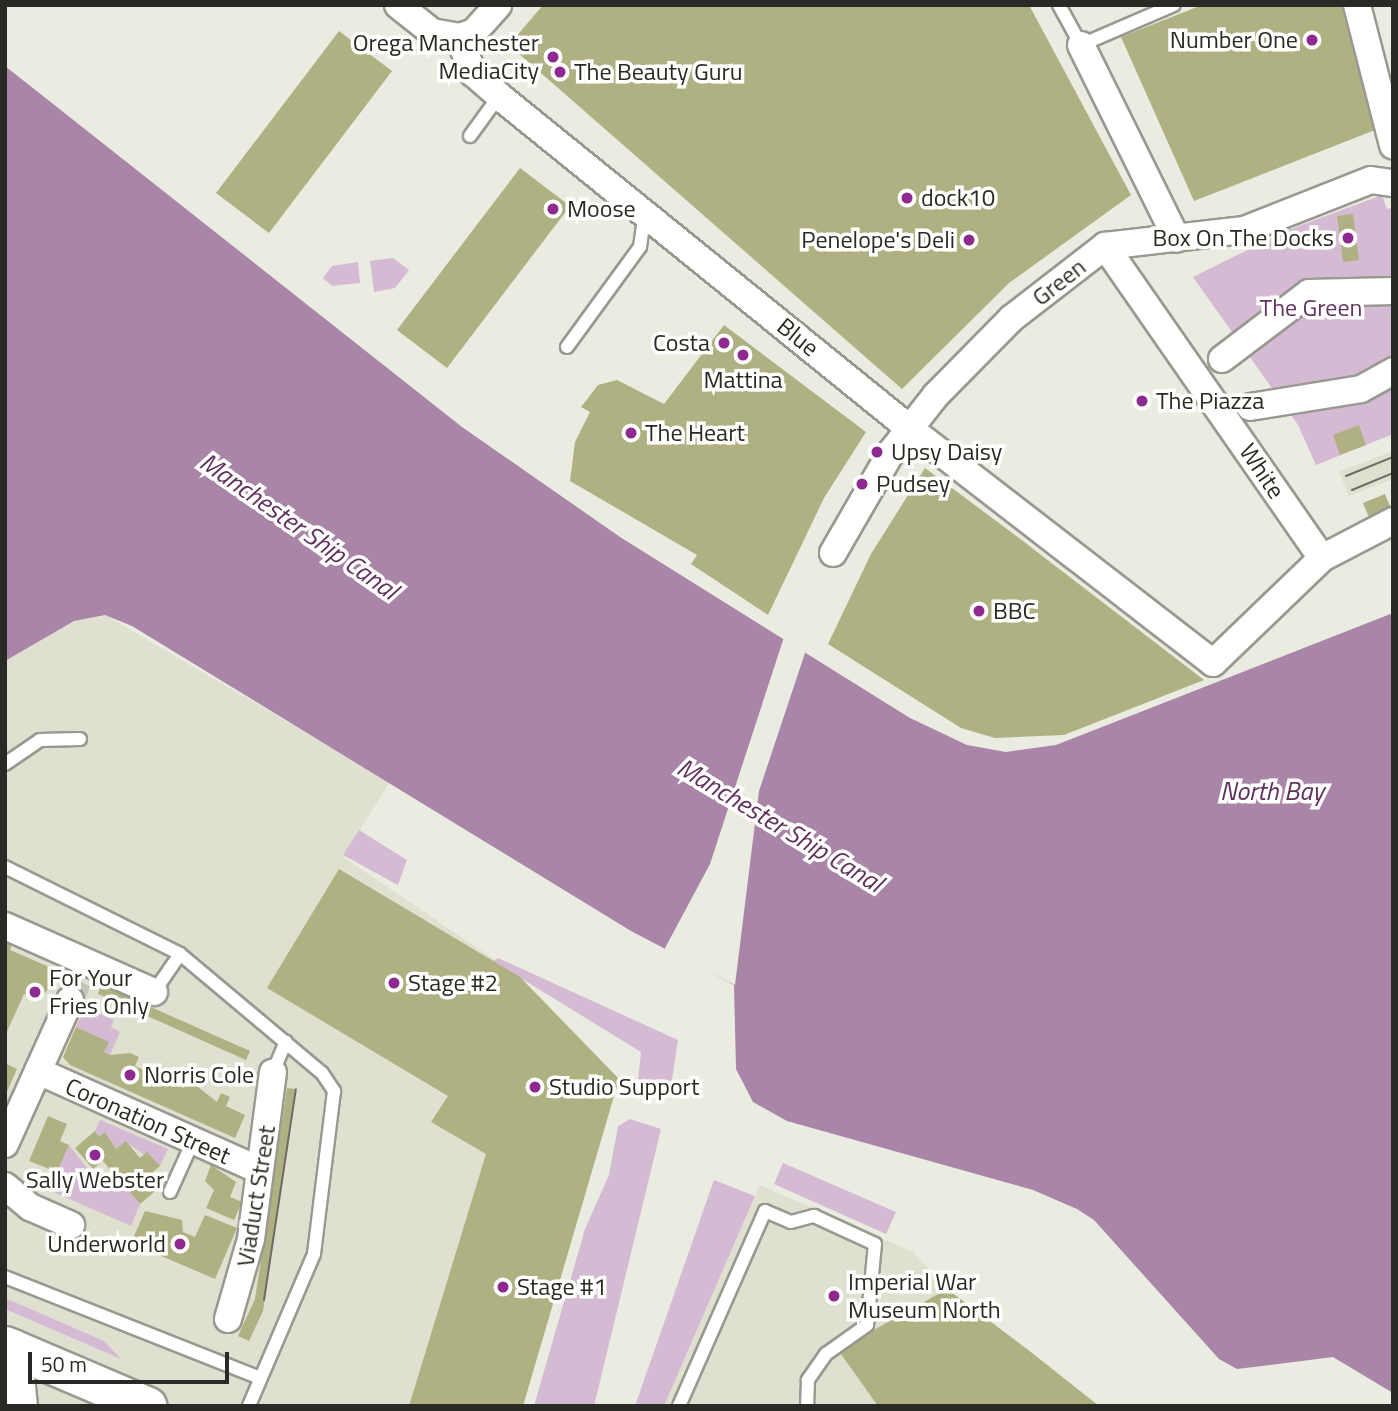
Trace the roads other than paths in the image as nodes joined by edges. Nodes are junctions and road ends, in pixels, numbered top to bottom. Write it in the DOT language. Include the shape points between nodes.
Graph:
graph roads {
  1 [pos="398,5"];
  2 [pos="498,5"];
  3 [pos="1059,5"];
  4 [pos="1174,5"];
  5 [pos="1357,5"];
  6 [pos="459,37"];
  7 [pos="1081,45"];
  8 [pos="499,96"];
  9 [pos="470,136"];
  10 [pos="1393,145"];
  11 [pos="1393,183"];
  12 [pos="640,208"];
  13 [pos="1177,239"];
  14 [pos="1105,246"];
  15 [pos="1393,291"];
  16 [pos="567,347"];
  17 [pos="1211,368"];
  18 [pos="1393,371"];
  19 [pos="1238,410"];
  20 [pos="909,428"];
  21 [pos="1393,521"];
  22 [pos="832,554"];
  23 [pos="1322,558"];
  24 [pos="80,739"];
  25 [pos="5,764"];
  26 [pos="5,867"];
  27 [pos="5,926"];
  28 [pos="180,954"];
  29 [pos="79,981"];
  30 [pos="154,992"];
  31 [pos="286,1042"];
  32 [pos="37,1071"];
  33 [pos="273,1072"];
  34 [pos="193,1141"];
  35 [pos="5,1144"];
  36 [pos="259,1170"];
  37 [pos="5,1186"];
  38 [pos="170,1192"];
  39 [pos="71,1225"];
  40 [pos="5,1277"];
  41 [pos="228,1319"];
  42 [pos="260,1378"];
  43 [pos="10,1380"];
  44 [pos="148,1406"];
  45 [pos="249,1406"];
  46 [pos="679,1406"];
  47 [pos="807,1406"];
  1 -- 6 [label="street" via="432,32"];
  2 -- 6 [label="street" via="474,32"];
  3 -- 7 [label="lane"];
  4 -- 7 [label="lane"];
  5 -- 10 [label="street"];
  6 -- 8 [label="street, Blue" via="473,73"];
  7 -- 13 [label="street"];
  8 -- 9 [label="lane"];
  8 -- 12 [label="street, Blue"];
  11 -- 13 [label="street, Green" via="1371,180 1244,230"];
  12 -- 16 [label="lane" via="646,230 640,247"];
  12 -- 20 [label="street, Blue"];
  13 -- 14 [label="street, Green"];
  14 -- 17 [label="street, White"];
  14 -- 20 [label="street, Green" via="1012,318"];
  15 -- 17 [label="street" via="1309,293"];
  17 -- 19 [label="street, White"];
  18 -- 19 [label="street" via="1361,389"];
  19 -- 23 [label="street, White"];
  20 -- 22 [label="street, Green"];
  20 -- 23 [label="street, Blue" via="1213,663"];
  21 -- 23 [label="street"];
  24 -- 25 [label="lane" via="40,740"];
  26 -- 28 [label="lane"];
  27 -- 29 [label="street"];
  28 -- 30 [label="lane"];
  28 -- 31 [label="lane"];
  29 -- 30 [label="street"];
  29 -- 32 [label="street"];
  31 -- 33 [label="lane"];
  31 -- 42 [label="lane" via="321,1073 335,1108 314,1254"];
  32 -- 34 [label="street, Coronation Street"];
  32 -- 35 [label="street"];
  33 -- 36 [label="street, Viaduct Street"];
  34 -- 36 [label="street, Coronation Street"];
  34 -- 38 [label="lane"];
  36 -- 41 [label="street, Viaduct Street" via="251,1239"];
  37 -- 39 [label="street" via="30,1207"];
  40 -- 42 [label="lane"];
  42 -- 45 [label="lane"];
  43 -- 44 [label="street" via="59,1368"];
  46 -- 47 [label="lane" via="765,1211 791,1222 814,1216 875,1244 867,1325 826,1354 808,1380"];
}
